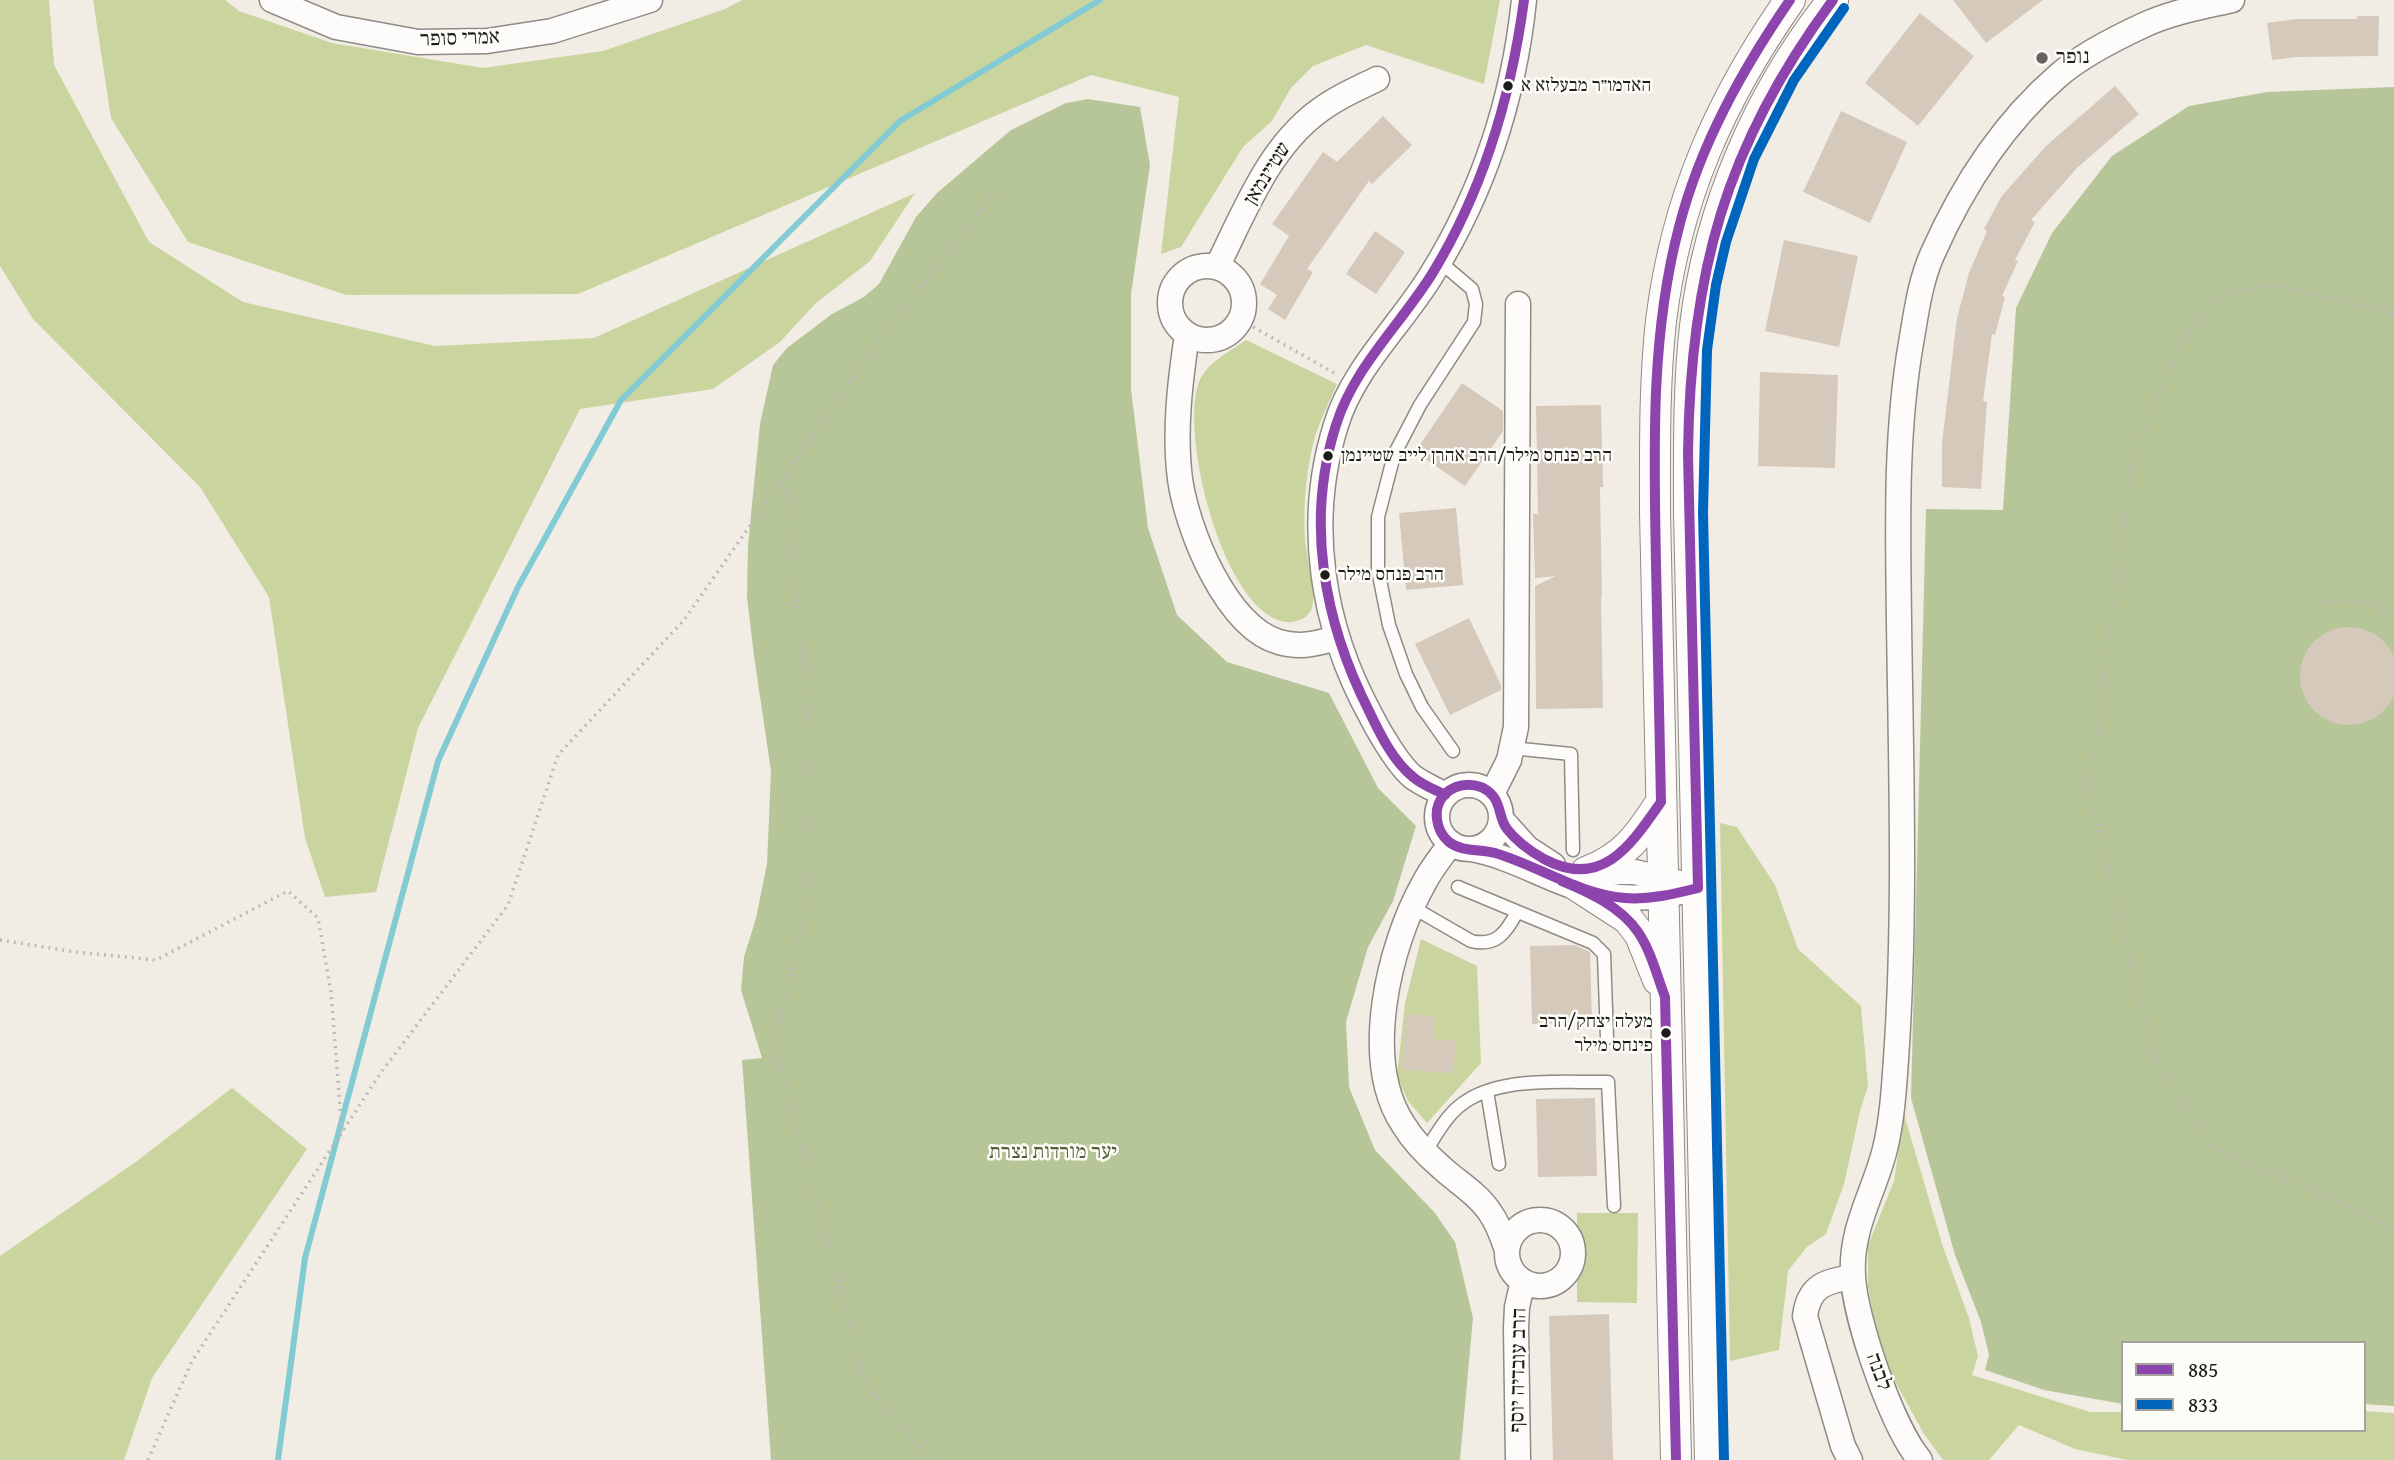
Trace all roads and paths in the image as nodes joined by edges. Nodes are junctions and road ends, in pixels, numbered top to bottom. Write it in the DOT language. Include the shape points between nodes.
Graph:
graph roads {
  1 [pos="272,0"];
  2 [pos="650,0"];
  3 [pos="1524,0"];
  4 [pos="1790,0"];
  5 [pos="1833,0"];
  6 [pos="2231,0"];
  7 [pos="1377,79"];
  8 [pos="1002,183"];
  9 [pos="1439,261"];
  10 [pos="1217,267"];
  11 [pos="1518,304"];
  12 [pos="2394,314"];
  13 [pos="1241,320"];
  14 [pos="1187,335"];
  15 [pos="1355,385"];
  16 [pos="786,472"];
  17 [pos="2320,601"];
  18 [pos="2394,614"];
  19 [pos="1336,638"];
  20 [pos="1511,748"];
  21 [pos="1453,751"];
  22 [pos="1492,794"];
  23 [pos="1446,795"];
  24 [pos="1661,802"];
  25 [pos="1501,819"];
  26 [pos="1461,846"];
  27 [pos="1579,869"];
  28 [pos="1458,887"];
  29 [pos="1662,887"];
  30 [pos="1698,888"];
  31 [pos="1412,907"];
  32 [pos="1517,912"];
  33 [pos="0,940"];
  34 [pos="1665,997"];
  35 [pos="1607,1038"];
  36 [pos="1487,1091"];
  37 [pos="342,1133"];
  38 [pos="1426,1151"];
  39 [pos="1499,1164"];
  40 [pos="1476,1196"];
  41 [pos="1614,1206"];
  42 [pos="1535,1220"];
  43 [pos="2394,1228"];
  44 [pos="1507,1250"];
  45 [pos="1853,1277"];
  46 [pos="1523,1281"];
  47 [pos="148,1460"];
  48 [pos="930,1460"];
  49 [pos="1518,1460"];
  50 [pos="1676,1460"];
  51 [pos="1710,1460"];
  52 [pos="1850,1460"];
  53 [pos="1920,1460"];
  1 -- 2 [label="street, אמרי סופר" via="336,27 418,42 486,41 552,32"];
  3 -- 9 [label="street" via="1503,118"];
  4 -- 24 [label="street" via="1735,87 1693,182 1661,320 1655,512"];
  5 -- 30 [label="street" via="1781,77 1746,143 1713,234 1697,312 1689,512"];
  6 -- 45 [label="street, לבנה" via="2147,23 2062,72 2004,132 1971,180 1930,260 1916,312 1900,422 1903,862 1896,1058 1885,1149 1860,1217"];
  7 -- 10 [label="street, שטיינמאן" via="1327,105 1289,139 1271,162"];
  8 -- 16 [label="path" via="882,337"];
  9 -- 15 [label="street"];
  9 -- 21 [label="lane" via="1472,289 1474,322 1394,455 1378,517 1378,570 1389,625 1406,674 1422,707"];
  10 -- 13 [label="street" via="1238,283 1244,307"];
  10 -- 14 [label="street" via="1192,269 1173,288 1171,314"];
  11 -- 20 [label="street" via="1516,727"];
  12 -- 43 [label="path" via="2266,284 2218,297 2179,344 2133,458 2089,791 2155,1059 2210,1145"];
  13 -- 14 [label="street" via="1220,338 1208,341"];
  13 -- 15 [label="path"];
  14 -- 19 [label="street" via="1180,378 1180,480 1204,557 1223,592 1262,635 1309,646"];
  15 -- 19 [label="street" via="1336,422 1319,513 1320,554"];
  16 -- 37 [label="path" via="684,620 558,755 508,905 382,1071"];
  16 -- 48 [label="path" via="809,730 809,894 774,1044 866,1385"];
  17 -- 18 [label="path" via="2358,600"];
  19 -- 23 [label="street" via="1379,732 1413,777"];
  20 -- 22 [label="street"];
  20 -- 27 [label="lane" via="1571,754"];
  22 -- 23 [label="street" via="1472,784"];
  22 -- 25 [label="street"];
  23 -- 26 [label="street" via="1437,808 1439,830"];
  24 -- 27 [label="street" via="1637,838 1619,855"];
  24 -- 29 [label="street"];
  25 -- 26 [label="street" via="1488,843"];
  25 -- 27 [label="street" via="1540,857 1557,867"];
  26 -- 27 [label="street"];
  26 -- 31 [label="street" via="1424,882"];
  27 -- 29 [label="street" via="1598,894 1625,898"];
  27 -- 34 [label="street" via="1640,935"];
  28 -- 32 [label="lane"];
  29 -- 30 [label="street"];
  29 -- 34 [label="street"];
  30 -- 51 [label="street"];
  31 -- 32 [label="lane" via="1481,943 1502,936"];
  31 -- 38 [label="street" via="1395,951 1381,1029 1383,1065 1402,1124"];
  32 -- 35 [label="lane" via="1593,943 1604,954"];
  33 -- 37 [label="path" via="156,960 288,891 318,918 331,992"];
  34 -- 50 [label="street"];
  36 -- 38 [label="lane" via="1455,1109"];
  36 -- 39 [label="lane"];
  36 -- 41 [label="lane" via="1513,1084 1608,1082"];
  37 -- 47 [label="path" via="192,1362"];
  38 -- 40 [label="street"];
  40 -- 42 [label="street"];
  40 -- 44 [label="street" via="1499,1227"];
  42 -- 44 [label="street" via="1516,1230"];
  42 -- 46 [label="street" via="1564,1232 1572,1262 1550,1285"];
  44 -- 46 [label="street" via="1512,1270"];
  45 -- 52 [label="street" via="1830,1281 1811,1294 1805,1317"];
  45 -- 53 [label="street, לבנה" via="1866,1339 1882,1385 1897,1423"];
  46 -- 49 [label="street, הרב עובדיה יוסף" via="1516,1328"];
}
